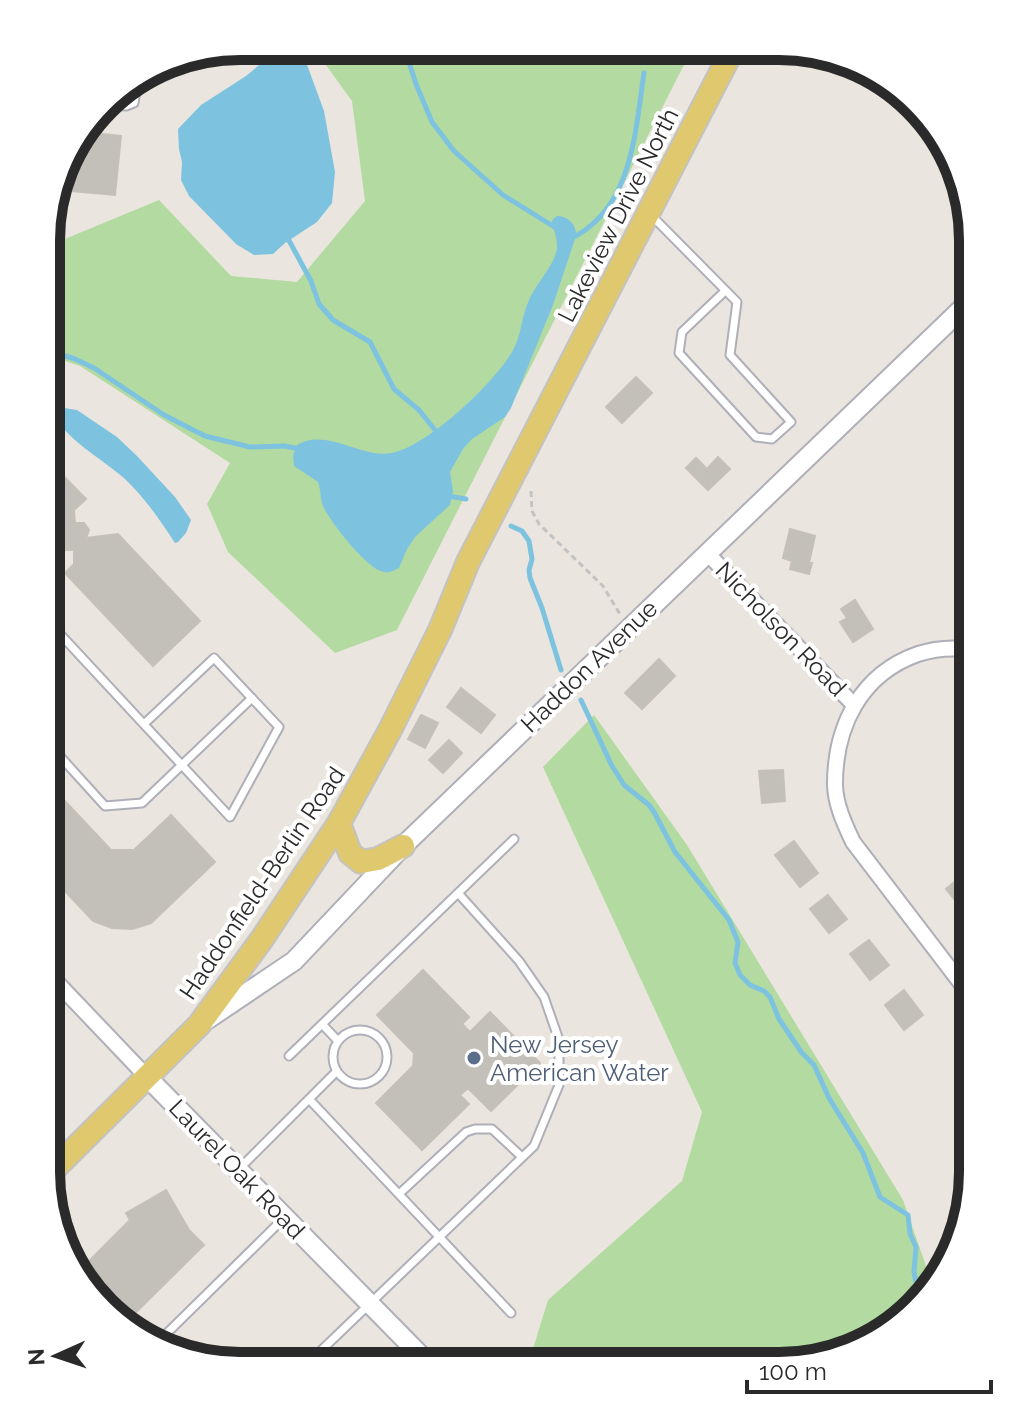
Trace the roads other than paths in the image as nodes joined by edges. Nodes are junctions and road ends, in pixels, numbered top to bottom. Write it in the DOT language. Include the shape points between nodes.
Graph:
graph roads {
  1 [pos="727,60"];
  2 [pos="136,93"];
  3 [pos="120,106"];
  4 [pos="649,213"];
  5 [pos="725,291"];
  6 [pos="959,311"];
  7 [pos="549,406"];
  8 [pos="707,553"];
  9 [pos="60,634"];
  10 [pos="959,647"];
  11 [pos="252,698"];
  12 [pos="854,705"];
  13 [pos="144,724"];
  14 [pos="60,756"];
  15 [pos="182,765"];
  16 [pos="339,823"];
  17 [pos="514,839"];
  18 [pos="403,846"];
  19 [pos="458,893"];
  20 [pos="959,981"];
  21 [pos="60,986"];
  22 [pos="322,1024"];
  23 [pos="199,1025"];
  24 [pos="338,1041"];
  25 [pos="289,1056"];
  26 [pos="337,1071"];
  27 [pos="147,1077"];
  28 [pos="309,1099"];
  29 [pos="522,1157"];
  30 [pos="60,1163"];
  31 [pos="238,1169"];
  32 [pos="399,1194"];
  33 [pos="285,1217"];
  34 [pos="440,1237"];
  35 [pos="370,1304"];
  36 [pos="511,1313"];
  37 [pos="165,1335"];
  38 [pos="320,1352"];
  39 [pos="417,1352"];
  1 -- 4 [label="main road, Lakeview Drive North"];
  2 -- 3 [label="lane" via="134,103"];
  4 -- 5 [label="lane"];
  4 -- 7 [label="main road, Lakeview Drive North"];
  5 -- 5 [label="lane" via="737,302 730,355 791,422 772,439 756,437 679,353 682,332"];
  6 -- 8 [label="street, Haddon Avenue"];
  7 -- 16 [label="main road, Haddonfield-Berlin Road"];
  8 -- 12 [label="street, Nicholson Road"];
  8 -- 18 [label="street, Haddon Avenue"];
  9 -- 13 [label="lane"];
  10 -- 12 [label="street" via="902,660 868,685"];
  11 -- 13 [label="lane" via="214,658"];
  11 -- 15 [label="lane"];
  11 -- 15 [label="lane" via="279,727 230,817"];
  12 -- 20 [label="street" via="840,737 835,786 842,819 853,842"];
  13 -- 15 [label="lane"];
  14 -- 15 [label="lane" via="105,806 142,803"];
  16 -- 18 [label="main road" via="350,853 361,862"];
  16 -- 23 [label="main road, Haddonfield-Berlin Road"];
  17 -- 19 [label="lane"];
  18 -- 23 [label="street, Haddon Avenue" via="294,961"];
  19 -- 22 [label="lane"];
  19 -- 29 [label="lane" via="544,997 559,1040 559,1085 534,1146"];
  21 -- 27 [label="street, Laurel Oak Road"];
  22 -- 24 [label="lane"];
  22 -- 25 [label="lane"];
  23 -- 27 [label="main road, Haddonfield-Berlin Road"];
  24 -- 26 [label="lane" via="333,1056"];
  24 -- 26 [label="lane" via="351,1031 367,1031 380,1039 387,1054 379,1076 365,1084 349,1082"];
  26 -- 28 [label="lane"];
  27 -- 30 [label="main road, Haddonfield-Berlin Road"];
  27 -- 31 [label="street, Laurel Oak Road"];
  28 -- 31 [label="lane"];
  28 -- 32 [label="lane"];
  29 -- 32 [label="lane" via="492,1129 475,1129"];
  29 -- 34 [label="lane"];
  31 -- 33 [label="street, Laurel Oak Road"];
  32 -- 34 [label="lane"];
  33 -- 35 [label="street, Laurel Oak Road"];
  33 -- 37 [label="lane"];
  34 -- 35 [label="lane"];
  34 -- 36 [label="lane"];
  35 -- 38 [label="lane"];
  35 -- 39 [label="street, Laurel Oak Road"];
}
